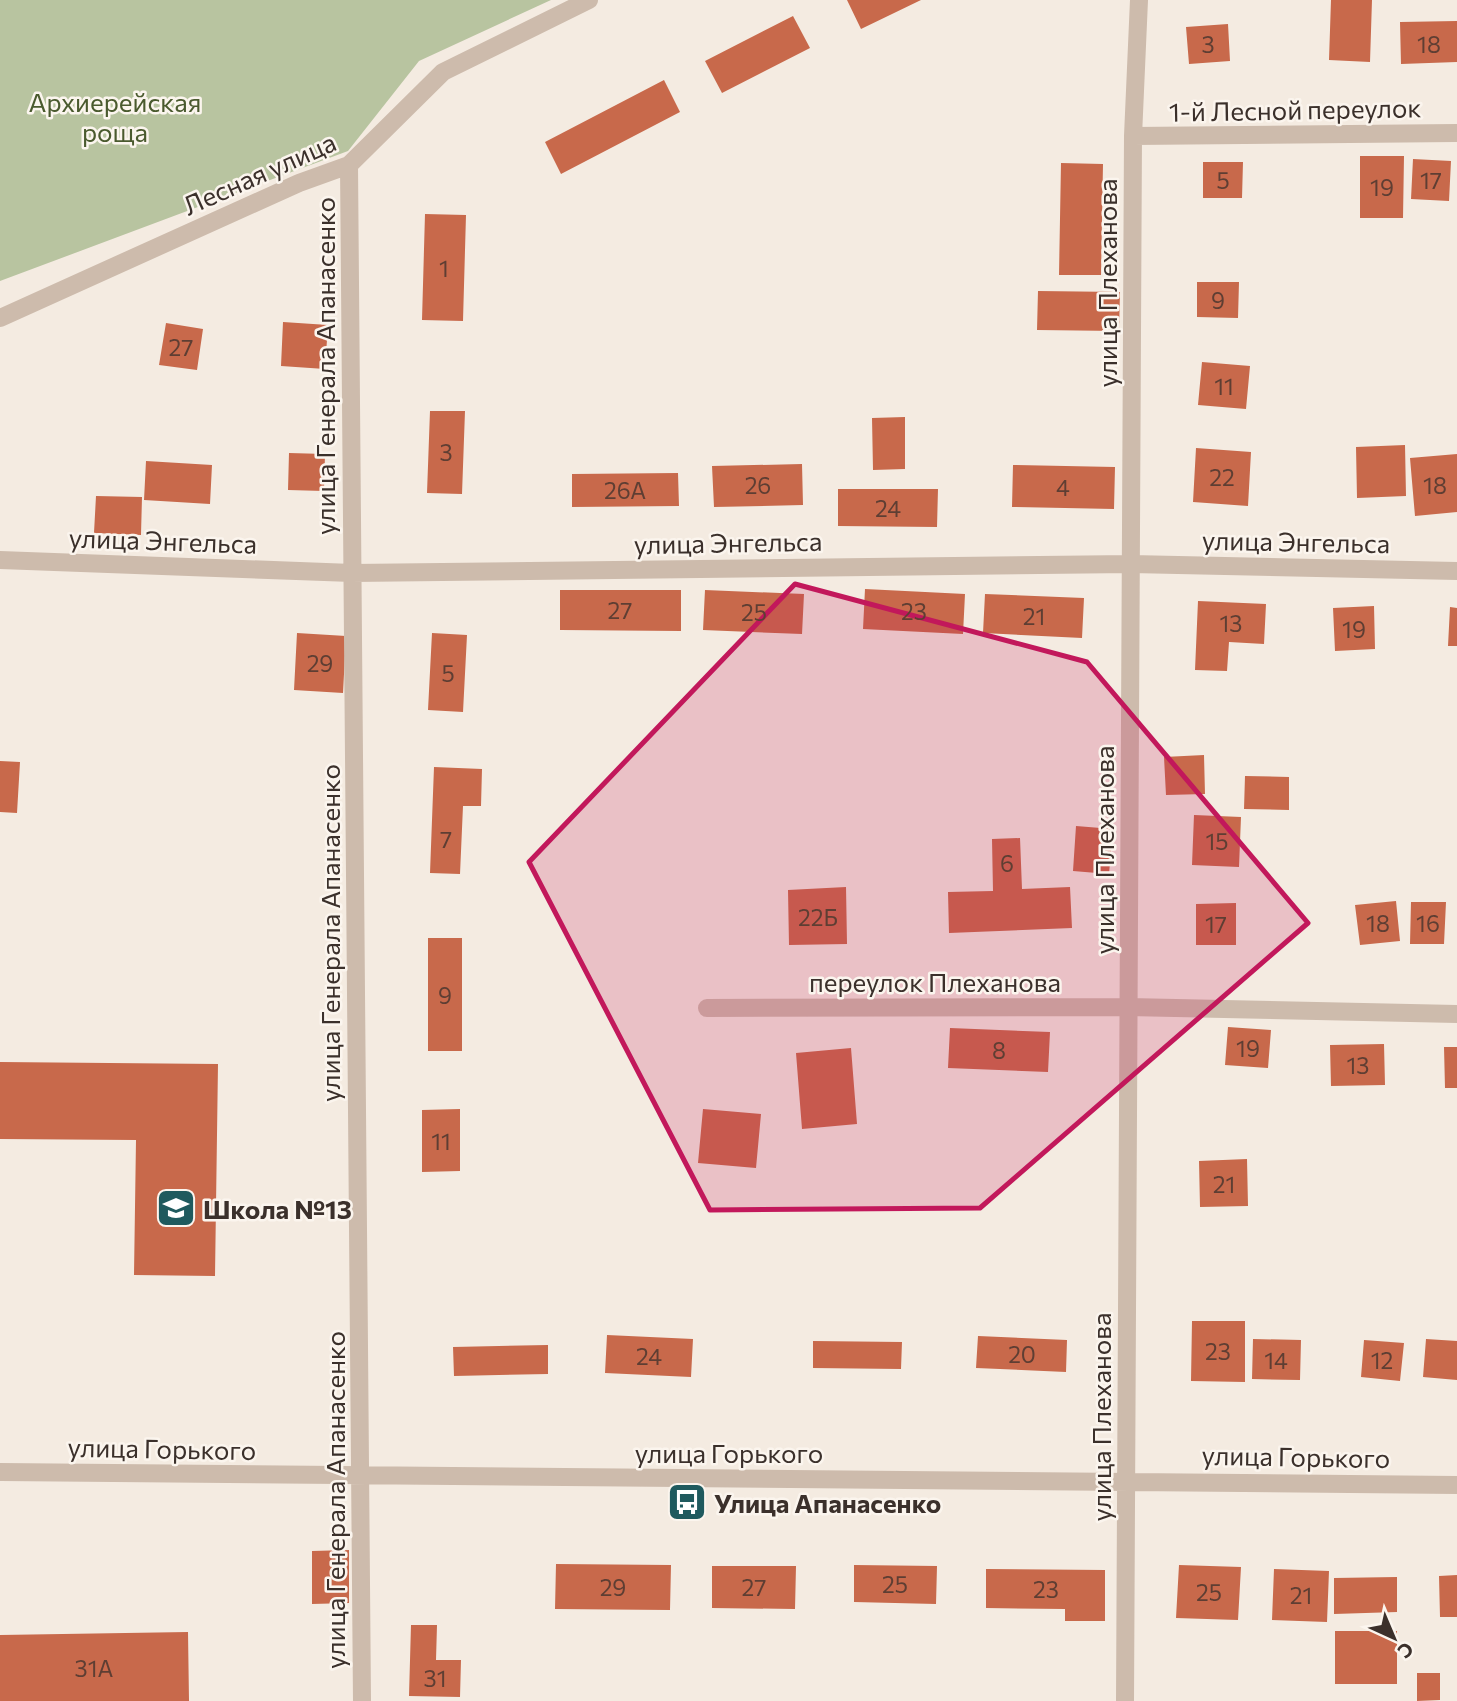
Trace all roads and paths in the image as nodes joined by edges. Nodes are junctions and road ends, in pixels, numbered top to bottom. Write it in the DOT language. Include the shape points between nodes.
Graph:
graph roads {
  1 [pos="589,0"];
  2 [pos="1139,0"];
  3 [pos="1457,133"];
  4 [pos="1133,136"];
  5 [pos="349,165"];
  6 [pos="0,318"];
  7 [pos="0,560"];
  8 [pos="1131,564"];
  9 [pos="1457,570"];
  10 [pos="352,573"];
  11 [pos="1128,1007"];
  12 [pos="707,1008"];
  13 [pos="1457,1014"];
  14 [pos="0,1472"];
  15 [pos="360,1476"];
  16 [pos="1125,1480"];
  17 [pos="1457,1485"];
  18 [pos="362,1701"];
  19 [pos="1125,1701"];
  1 -- 5 [label="street, Лесная улица" via="443,72"];
  2 -- 4 [label="street, улица Плеханова"];
  3 -- 4 [label="street, 1-й Лесной переулок"];
  4 -- 8 [label="street, улица Плеханова"];
  5 -- 6 [label="street, Лесная улица" via="299,183"];
  5 -- 10 [label="street, улица Генерала Апанасенко"];
  7 -- 10 [label="street, улица Энгельса"];
  8 -- 9 [label="street, улица Энгельса"];
  8 -- 10 [label="street, улица Энгельса"];
  8 -- 11 [label="street, улица Плеханова"];
  10 -- 15 [label="street, улица Генерала Апанасенко"];
  11 -- 12 [label="street, переулок Плеханова"];
  11 -- 13 [label="street, переулок Плеханова"];
  11 -- 16 [label="street, улица Плеханова"];
  14 -- 15 [label="street, улица Горького"];
  15 -- 16 [label="street, улица Горького"];
  15 -- 18 [label="street, улица Генерала Апанасенко"];
  16 -- 17 [label="street, улица Горького"];
  16 -- 19 [label="street, улица Плеханова"];
}
